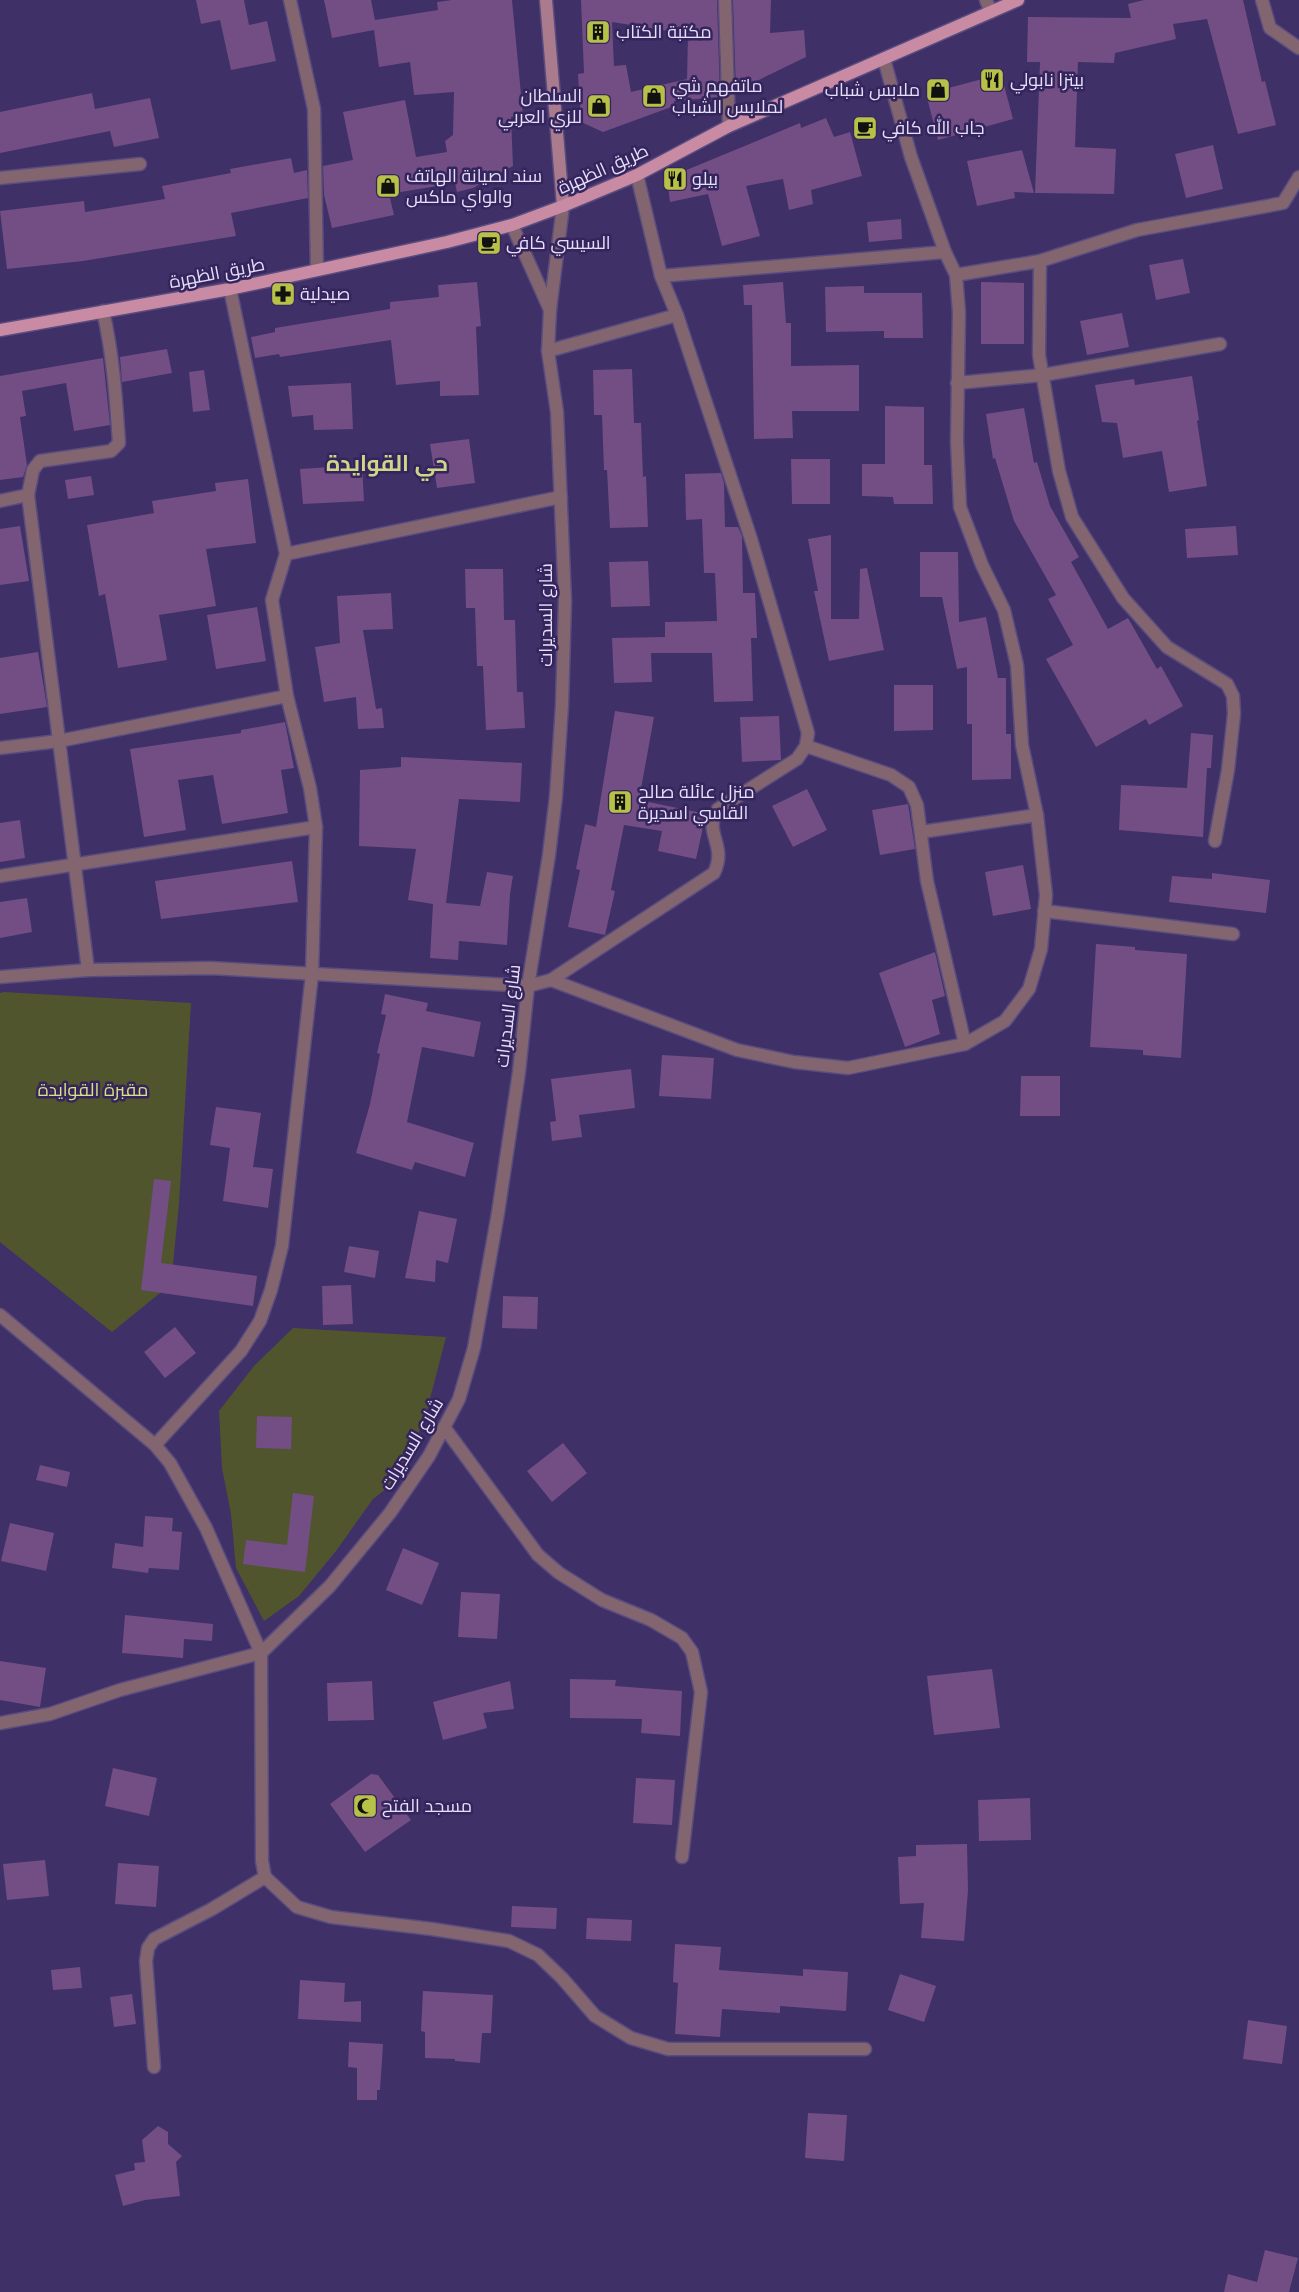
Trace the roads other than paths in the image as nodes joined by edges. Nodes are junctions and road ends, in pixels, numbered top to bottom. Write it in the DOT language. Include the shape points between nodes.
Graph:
graph roads {
  1 [pos="290,0"];
  2 [pos="546,0"];
  3 [pos="725,0"];
  4 [pos="1018,0"];
  5 [pos="1262,0"];
  6 [pos="988,6"];
  7 [pos="1299,48"];
  8 [pos="884,59"];
  9 [pos="729,126"];
  10 [pos="140,164"];
  11 [pos="637,175"];
  12 [pos="1299,177"];
  13 [pos="0,178"];
  14 [pos="563,206"];
  15 [pos="512,224"];
  16 [pos="945,252"];
  17 [pos="1040,261"];
  18 [pos="317,270"];
  19 [pos="956,275"];
  20 [pos="661,276"];
  21 [pos="230,290"];
  22 [pos="550,310"];
  23 [pos="103,311"];
  24 [pos="677,315"];
  25 [pos="0,330"];
  26 [pos="1220,344"];
  27 [pos="548,351"];
  28 [pos="1043,375"];
  29 [pos="957,383"];
  30 [pos="28,496"];
  31 [pos="561,497"];
  32 [pos="0,501"];
  33 [pos="286,554"];
  34 [pos="287,696"];
  35 [pos="59,741"];
  36 [pos="806,746"];
  37 [pos="0,748"];
  38 [pos="1037,815"];
  39 [pos="316,827"];
  40 [pos="921,832"];
  41 [pos="1215,841"];
  42 [pos="75,864"];
  43 [pos="0,876"];
  44 [pos="1044,911"];
  45 [pos="1233,934"];
  46 [pos="88,970"];
  47 [pos="312,974"];
  48 [pos="0,977"];
  49 [pos="551,980"];
  50 [pos="528,986"];
  51 [pos="965,1044"];
  52 [pos="0,1314"];
  53 [pos="444,1427"];
  54 [pos="155,1445"];
  55 [pos="261,1654"];
  56 [pos="0,1723"];
  57 [pos="682,1857"];
  58 [pos="265,1878"];
  59 [pos="865,2049"];
  60 [pos="154,2067"];
  1 -- 18 [label="street" via="314,109"];
  2 -- 14 [label="main road"];
  3 -- 9 [label="street"];
  4 -- 6 [label="main road, طريق الظهرة"];
  5 -- 7 [label="street" via="1270,28"];
  6 -- 8 [label="main road, طريق الظهرة"];
  8 -- 9 [label="main road, طريق الظهرة"];
  8 -- 16 [label="street" via="911,157"];
  9 -- 11 [label="main road, طريق الظهرة"];
  10 -- 13 [label="street"];
  11 -- 14 [label="main road, طريق الظهرة"];
  11 -- 20 [label="street"];
  12 -- 17 [label="street" via="1283,203 1137,230"];
  14 -- 15 [label="main road, طريق الظهرة"];
  14 -- 22 [label="street, شارع السديرات"];
  15 -- 18 [label="main road, طريق الظهرة" via="447,242"];
  15 -- 22 [label="street, شارع السديرات"];
  16 -- 19 [label="street"];
  16 -- 20 [label="street"];
  17 -- 19 [label="street"];
  17 -- 28 [label="street" via="1039,355"];
  18 -- 21 [label="main road, طريق الظهرة"];
  19 -- 29 [label="street" via="959,312"];
  20 -- 24 [label="street"];
  21 -- 23 [label="main road, طريق الظهرة"];
  21 -- 33 [label="street"];
  22 -- 27 [label="street, شارع السديرات"];
  23 -- 25 [label="main road, طريق الظهرة"];
  23 -- 30 [label="street" via="114,367 119,442 111,451 40,461 33,470"];
  24 -- 27 [label="street"];
  24 -- 36 [label="street" via="751,539 808,733"];
  26 -- 28 [label="street"];
  27 -- 31 [label="street, شارع السديرات" via="557,412"];
  28 -- 29 [label="street"];
  28 -- 41 [label="street" via="1059,471 1072,517 1123,598 1167,647 1227,684 1232,696 1234,714 1228,770"];
  29 -- 38 [label="street" via="960,507 982,565 1004,610 1017,665 1022,745"];
  30 -- 32 [label="street"];
  30 -- 35 [label="street"];
  31 -- 33 [label="street"];
  31 -- 50 [label="street, شارع السديرات" via="565,602 560,747 550,856"];
  33 -- 34 [label="street" via="272,600"];
  34 -- 35 [label="street"];
  34 -- 39 [label="street" via="310,788"];
  35 -- 37 [label="street"];
  35 -- 42 [label="street"];
  36 -- 40 [label="street" via="891,775 909,787 917,804"];
  36 -- 49 [label="street" via="797,759 718,809 712,829 720,851 720,862 714,873"];
  38 -- 40 [label="street"];
  38 -- 44 [label="street" via="1046,895"];
  39 -- 42 [label="street"];
  39 -- 47 [label="street"];
  40 -- 51 [label="street" via="927,881"];
  42 -- 43 [label="street"];
  42 -- 46 [label="street"];
  44 -- 45 [label="street"];
  44 -- 51 [label="street" via="1041,949 1029,989 1005,1021"];
  46 -- 47 [label="street" via="210,968"];
  46 -- 48 [label="street"];
  47 -- 50 [label="street"];
  47 -- 54 [label="street" via="282,1246 271,1290 260,1320 241,1351"];
  49 -- 50 [label="street"];
  49 -- 51 [label="street" via="737,1050 794,1062 848,1068"];
  50 -- 53 [label="street, شارع السديرات" via="498,1213 474,1348 458,1399"];
  52 -- 54 [label="street"];
  53 -- 55 [label="street, شارع السديرات" via="429,1456 390,1513 330,1586"];
  53 -- 57 [label="street" via="538,1555 559,1573 602,1600 651,1620 682,1638 692,1652 701,1692"];
  54 -- 55 [label="street" via="170,1463 206,1528"];
  55 -- 56 [label="street" via="120,1690 50,1714"];
  55 -- 58 [label="street" via="262,1861"];
  58 -- 59 [label="street" via="297,1907 331,1917 509,1941 538,1955 595,2016 632,2038 668,2049"];
  58 -- 60 [label="street" via="154,1939 148,1948 146,1961"];
}
